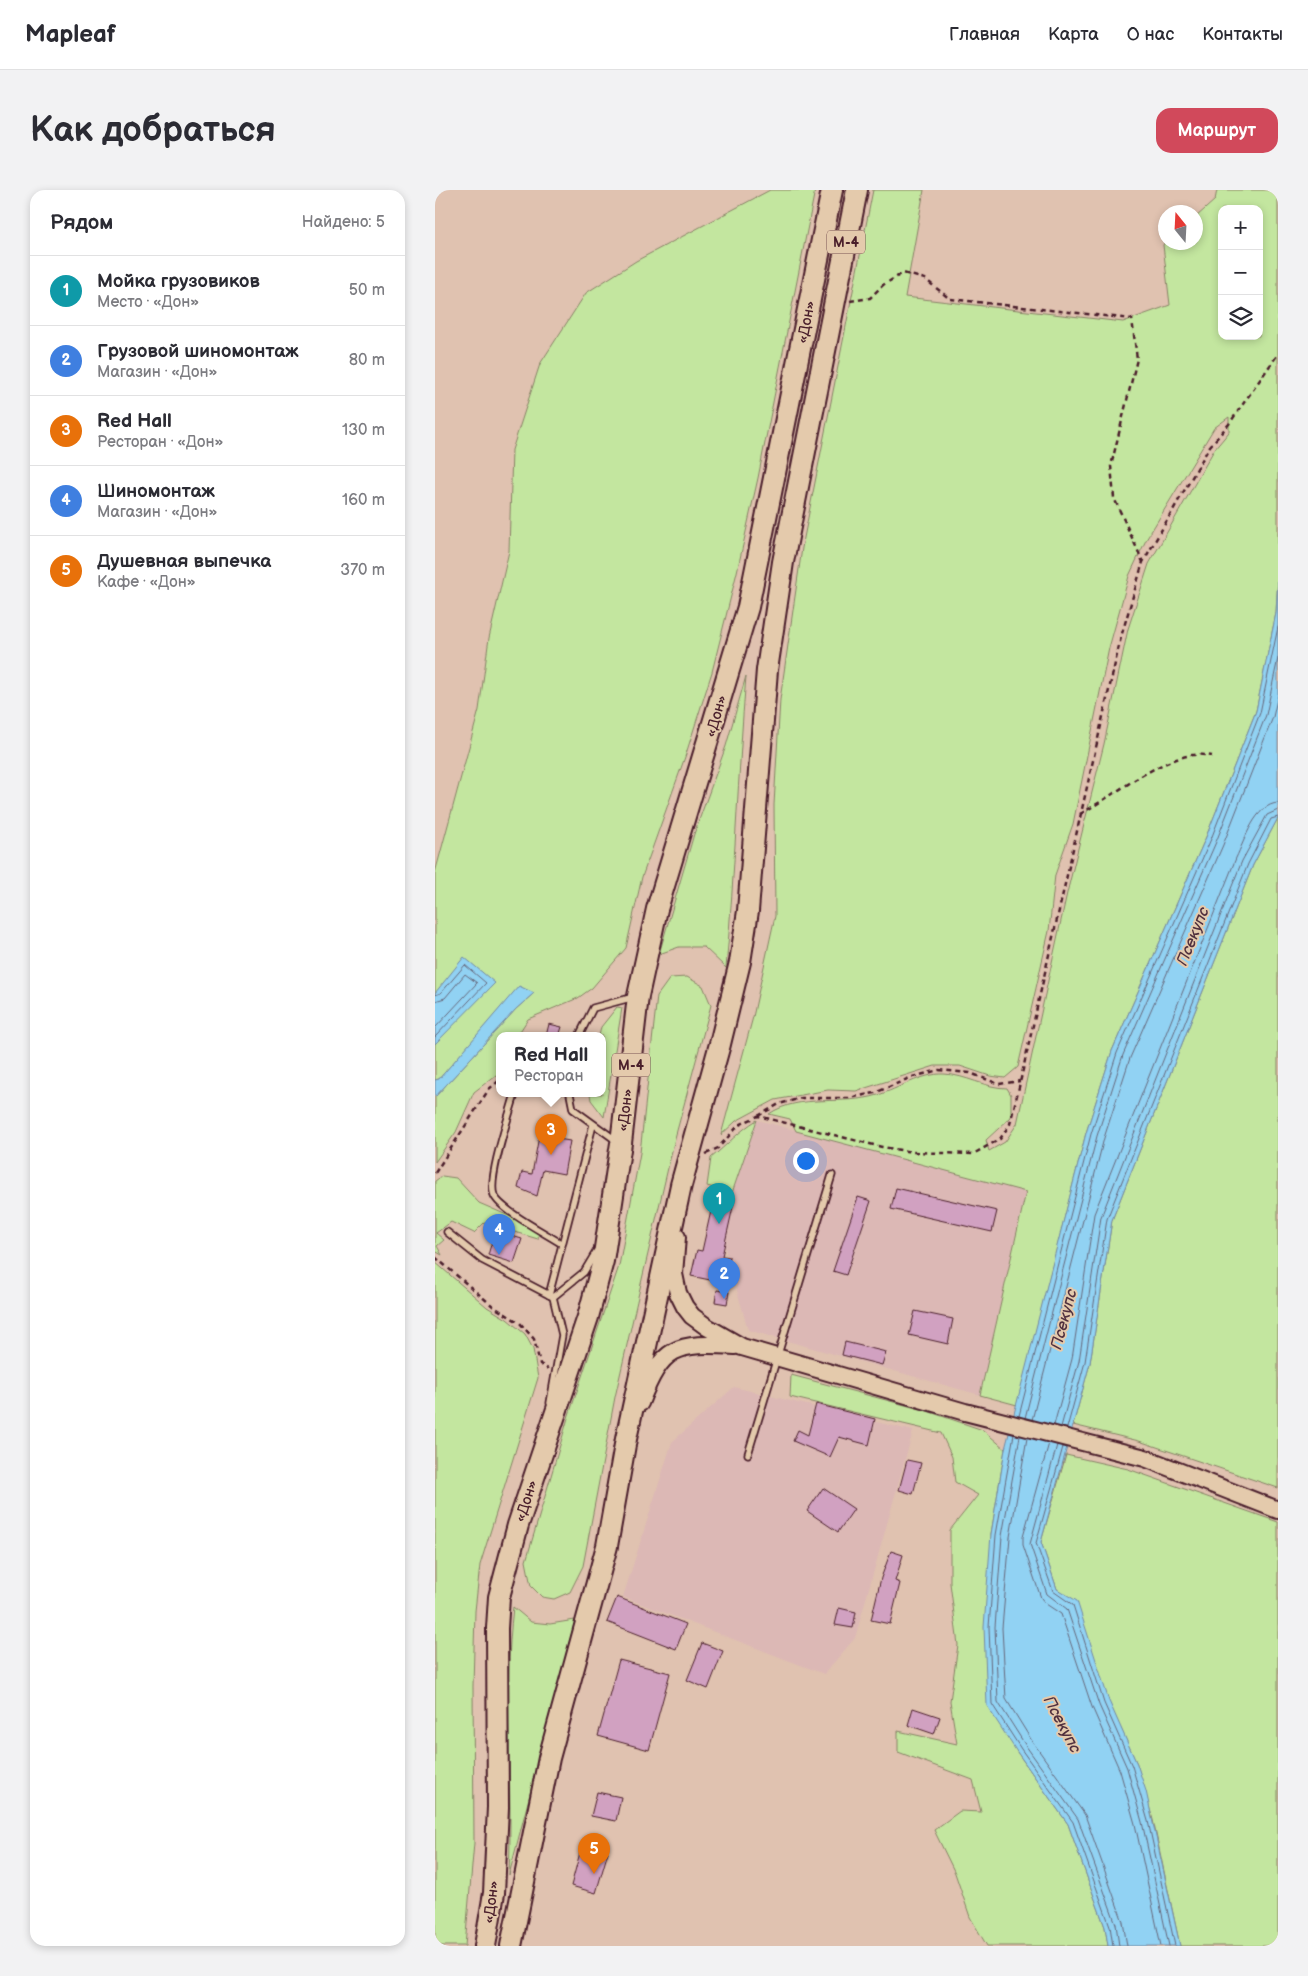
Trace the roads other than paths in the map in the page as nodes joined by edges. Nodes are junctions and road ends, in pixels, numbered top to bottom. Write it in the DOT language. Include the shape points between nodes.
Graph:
graph roads {
  1 [pos="832,190"];
  2 [pos="857,190"];
  3 [pos="638,996"];
  4 [pos="581,1032"];
  5 [pos="514,1097"];
  6 [pos="571,1097"];
  7 [pos="593,1125"];
  8 [pos="621,1143"];
  9 [pos="832,1175"];
  10 [pos="615,1183"];
  11 [pos="681,1185"];
  12 [pos="447,1232"];
  13 [pos="562,1244"];
  14 [pos="551,1296"];
  15 [pos="742,1347"];
  16 [pos="777,1357"];
  17 [pos="549,1408"];
  18 [pos="547,1418"];
  19 [pos="626,1439"];
  20 [pos="748,1454"];
  21 [pos="540,1456"];
  22 [pos="1278,1510"];
  23 [pos="485,1946"];
  24 [pos="511,1946"];
  1 -- 3 [label="highway, «Дон» / М-4" via="748,607 657,909"];
  2 -- 11 [label="highway, «Дон» / М-4" via="783,562 767,670 748,911 740,962 721,1044"];
  3 -- 4 [label="lane" via="593,1008"];
  3 -- 8 [label="highway, «Дон» / М-4"];
  5 -- 13 [label="lane" via="492,1178 493,1194 505,1208"];
  6 -- 7 [label="lane" via="573,1110"];
  7 -- 8 [label="lane"];
  7 -- 13 [label="lane"];
  8 -- 10 [label="highway, «Дон» / М-4"];
  9 -- 16 [label="lane"];
  10 -- 14 [label="lane, М-4" via="591,1263"];
  10 -- 21 [label="highway, «Дон» / М-4" via="603,1262 588,1317"];
  11 -- 15 [label="main road, М-4" via="674,1274 677,1293 691,1316"];
  11 -- 19 [label="highway, «Дон» / М-4"];
  12 -- 14 [label="lane" via="482,1260"];
  13 -- 14 [label="lane"];
  14 -- 17 [label="lane" via="562,1335"];
  15 -- 16 [label="main road"];
  15 -- 19 [label="main road, М-4" via="691,1345 666,1355 657,1364 645,1389"];
  16 -- 20 [label="lane"];
  16 -- 22 [label="main road" via="965,1412 1145,1458"];
  18 -- 21 [label="lane, М-4"];
  19 -- 24 [label="highway, «Дон» / М-4" via="607,1546 549,1758"];
  21 -- 23 [label="highway, «Дон» / М-4" via="499,1597 498,1807 494,1893"];
}
